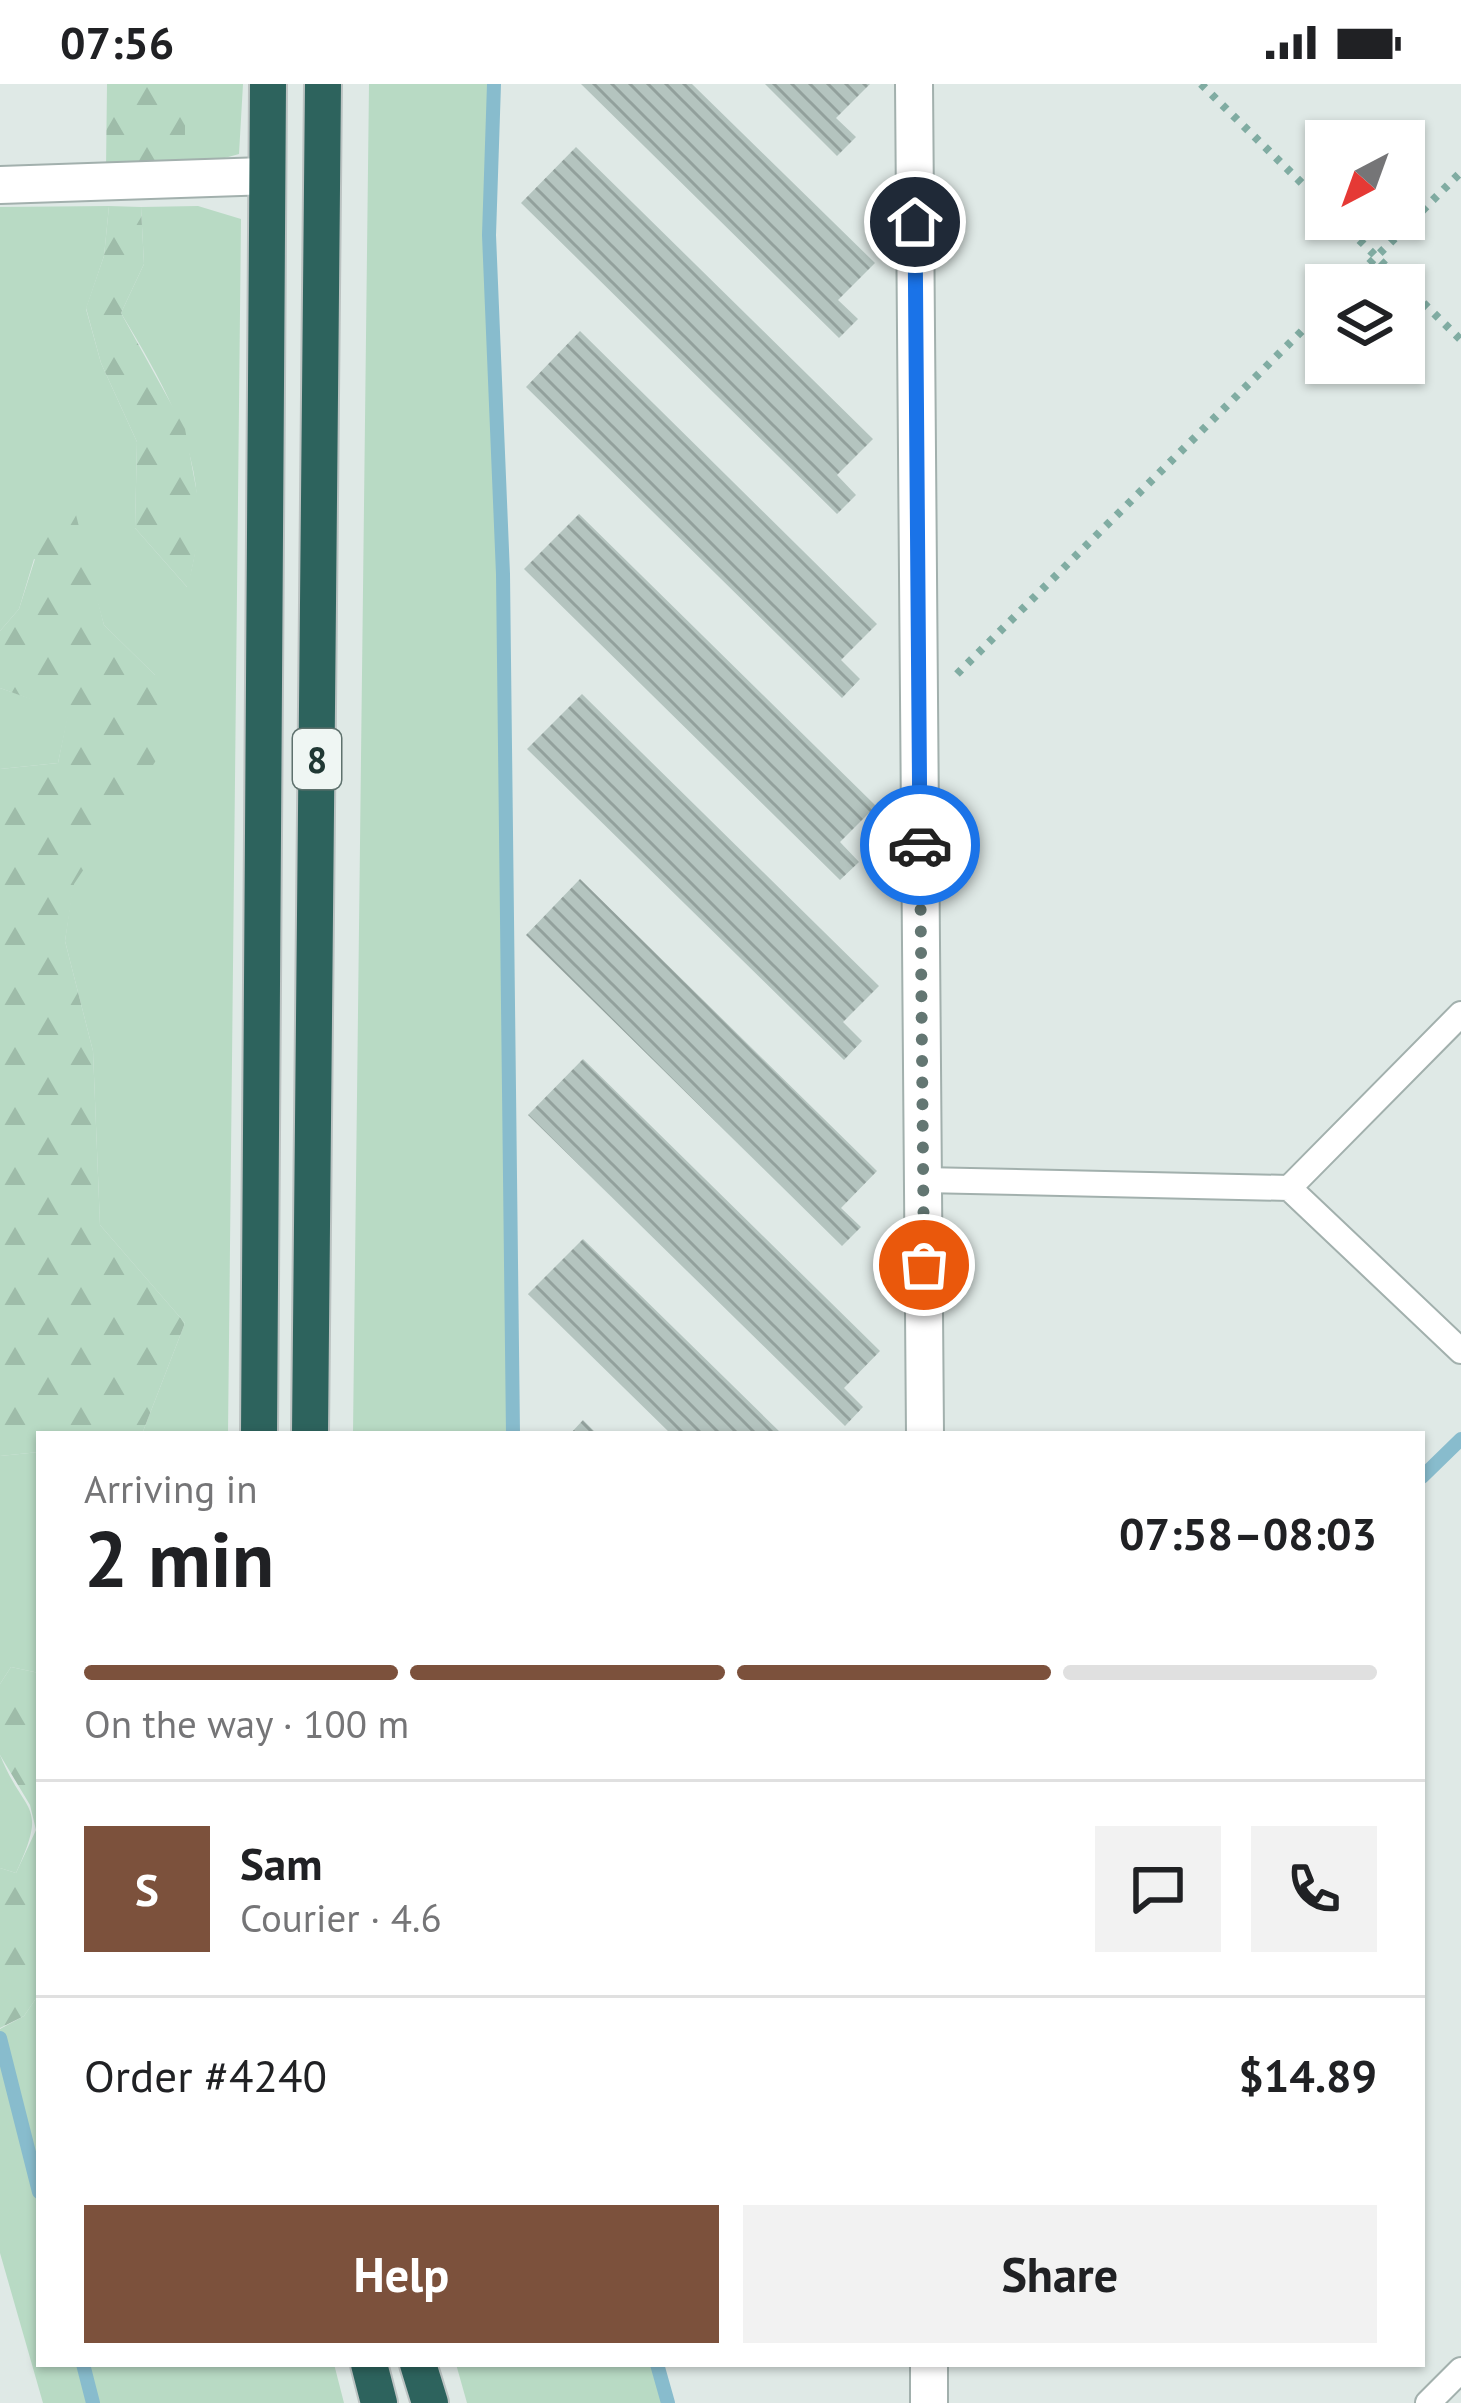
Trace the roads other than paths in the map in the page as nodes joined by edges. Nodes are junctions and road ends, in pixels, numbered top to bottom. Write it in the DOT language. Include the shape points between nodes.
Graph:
graph roads {
  1 [pos="268,84"];
  2 [pos="323,84"];
  3 [pos="914,84"];
  4 [pos="267,176"];
  5 [pos="0,185"];
  6 [pos="1461,1014"];
  7 [pos="923,1180"];
  8 [pos="1289,1187"];
  9 [pos="1461,1351"];
  10 [pos="259,1431"];
  11 [pos="310,1431"];
  12 [pos="925,1431"];
  13 [pos="370,2367"];
  14 [pos="419,2367"];
  15 [pos="929,2367"];
  16 [pos="1461,2370"];
  17 [pos="380,2403"];
  18 [pos="430,2403"];
  19 [pos="929,2403"];
  20 [pos="1428,2403"];
  1 -- 4 [label="highway, 8"];
  2 -- 11 [label="highway, 8"];
  3 -- 7 [label="street"];
  4 -- 5 [label="street"];
  4 -- 10 [label="highway, 8"];
  6 -- 8 [label="lane"];
  7 -- 8 [label="lane"];
  7 -- 12 [label="street"];
  8 -- 9 [label="lane"];
  13 -- 17 [label="highway"];
  14 -- 18 [label="highway"];
  15 -- 19 [label="street"];
  16 -- 20 [label="lane"];
}
